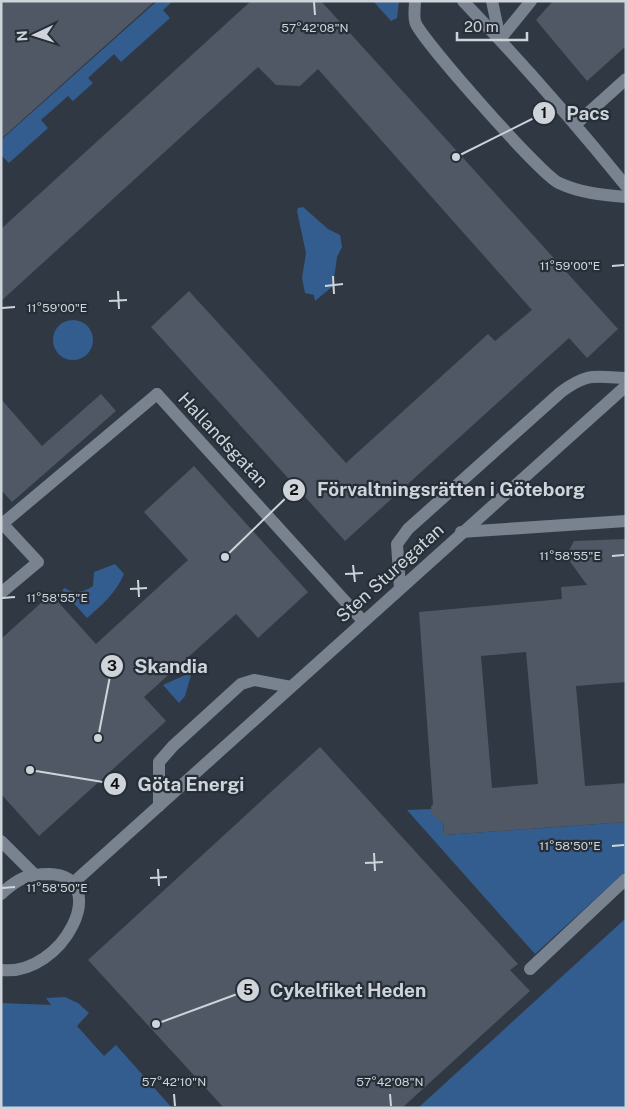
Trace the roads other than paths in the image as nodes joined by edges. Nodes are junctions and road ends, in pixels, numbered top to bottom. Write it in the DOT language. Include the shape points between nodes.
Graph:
graph roads {
  1 [pos="415,1"];
  2 [pos="462,1"];
  3 [pos="492,1"];
  4 [pos="531,1"];
  5 [pos="500,39"];
  6 [pos="626,79"];
  7 [pos="576,124"];
  8 [pos="626,186"];
  9 [pos="626,197"];
  10 [pos="626,378"];
  11 [pos="626,386"];
  12 [pos="626,522"];
  13 [pos="2,523"];
  14 [pos="461,532"];
  15 [pos="400,588"];
  16 [pos="1,593"];
  17 [pos="363,621"];
  18 [pos="291,687"];
  19 [pos="158,806"];
  20 [pos="1,841"];
  21 [pos="34,874"];
  22 [pos="626,879"];
  23 [pos="73,883"];
  24 [pos="1,894"];
  25 [pos="530,969"];
  26 [pos="1,970"];
  1 -- 9 [label="street" via="415,23 430,44 527,155 557,182 596,195"];
  2 -- 5 [label="street"];
  3 -- 5 [label="street"];
  4 -- 5 [label="street"];
  5 -- 7 [label="street"];
  6 -- 7 [label="street"];
  7 -- 8 [label="street"];
  10 -- 15 [label="street" via="579,379 408,530 397,544"];
  11 -- 14 [label="street, Sten Sturegatan"];
  12 -- 14 [label="street"];
  13 -- 16 [label="street" via="38,562"];
  13 -- 17 [label="street, Hallandsgatan" via="157,394"];
  14 -- 15 [label="street, Sten Sturegatan"];
  15 -- 17 [label="street, Sten Sturegatan"];
  17 -- 18 [label="street, Sten Sturegatan"];
  18 -- 19 [label="street, Sten Sturegatan"];
  18 -- 19 [label="street" via="254,680 241,684 159,762"];
  19 -- 23 [label="street, Sten Sturegatan"];
  20 -- 21 [label="street"];
  21 -- 23 [label="street" via="56,874"];
  21 -- 24 [label="street" via="20,878"];
  22 -- 25 [label="street"];
  23 -- 26 [label="street" via="78,893 71,932 37,965 19,971"];
}
